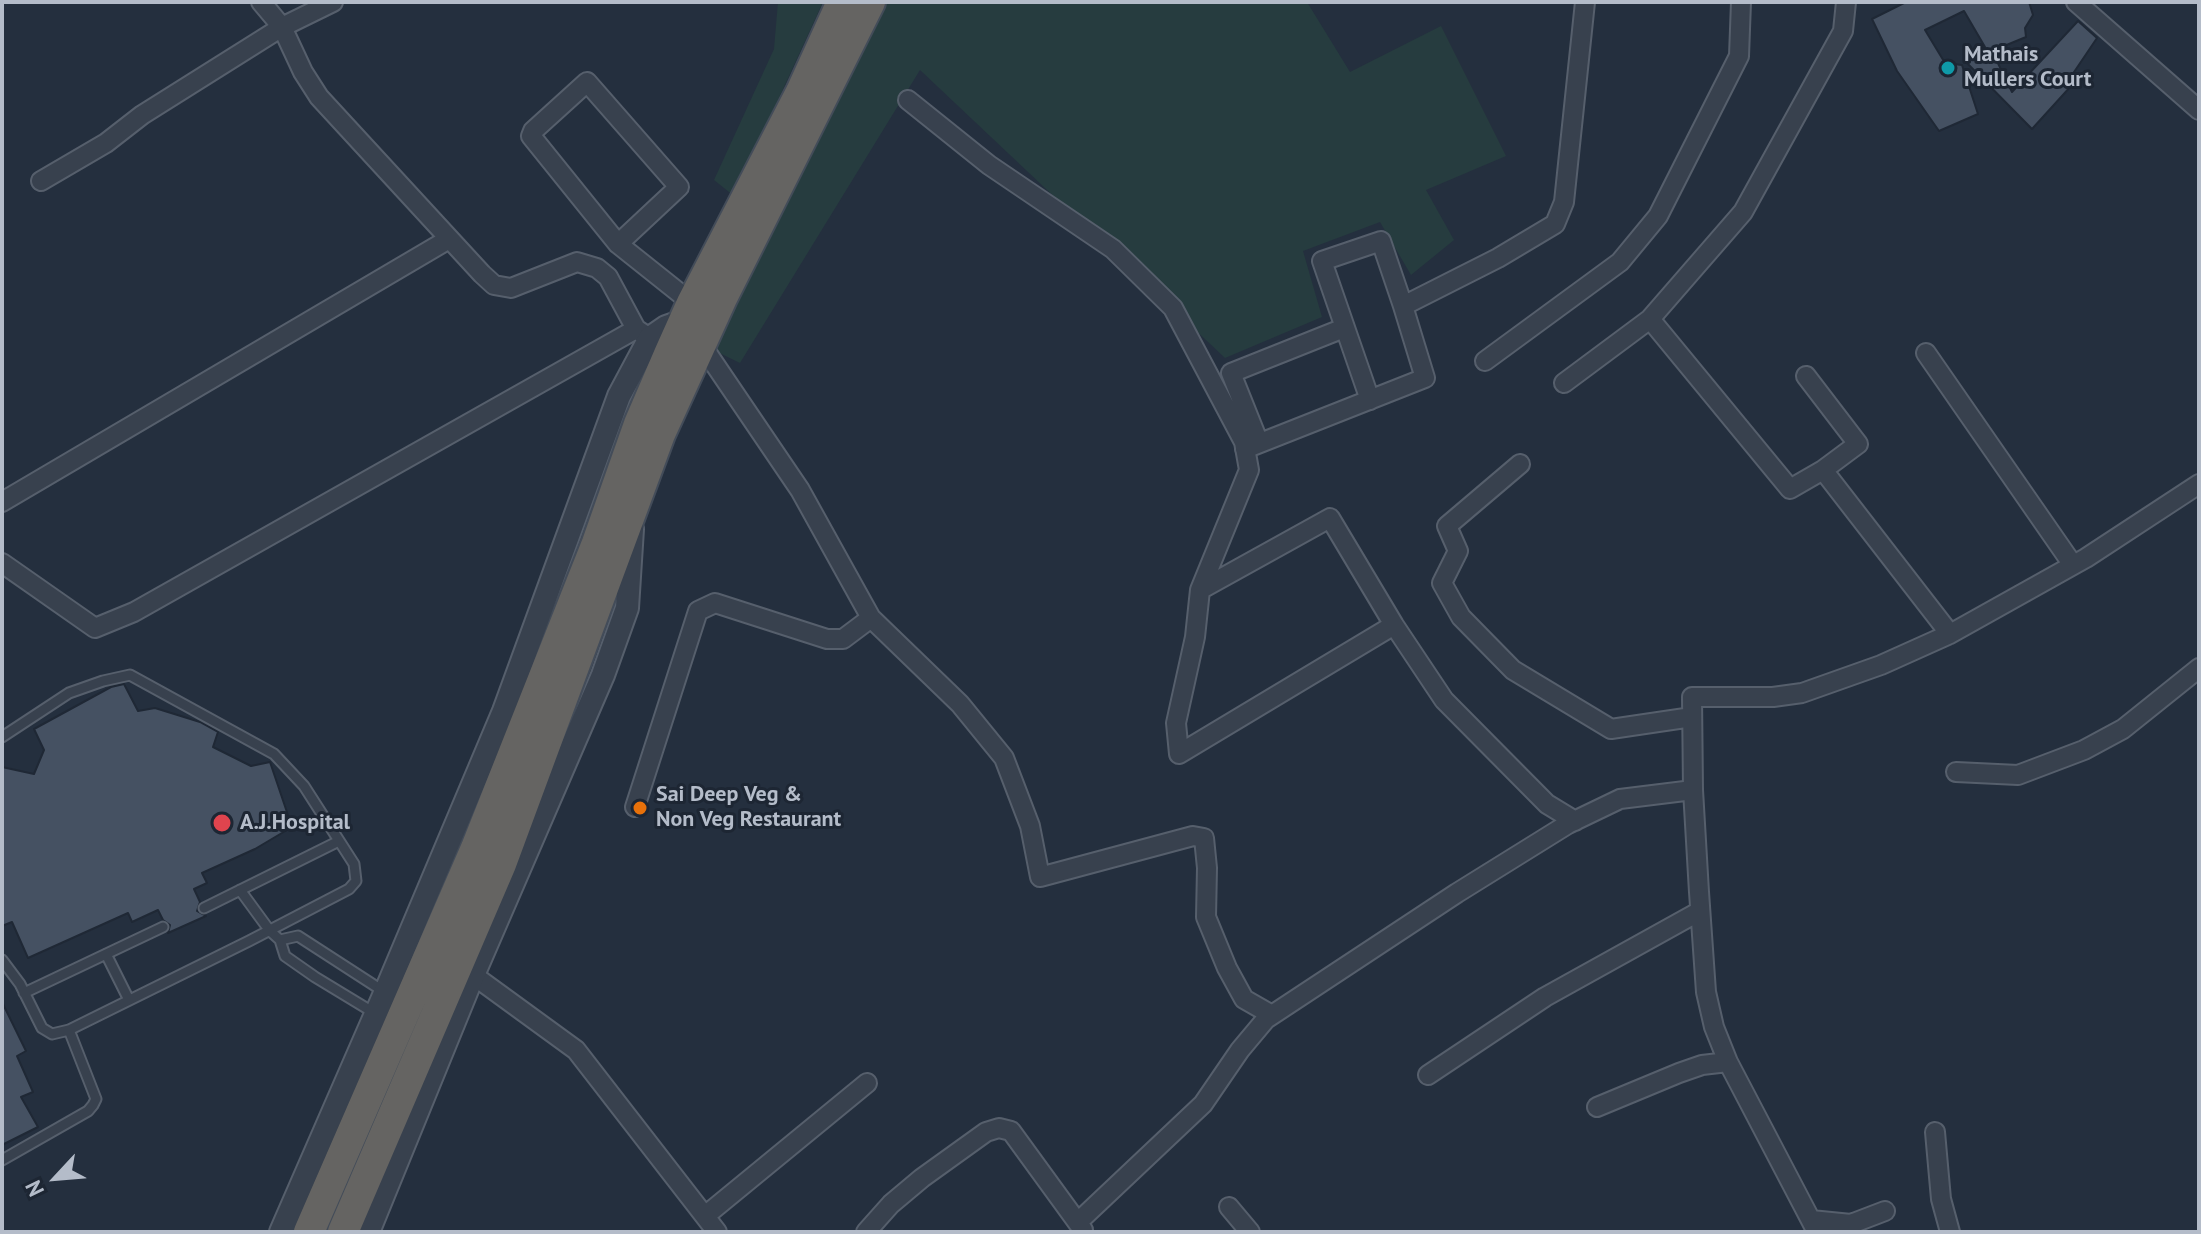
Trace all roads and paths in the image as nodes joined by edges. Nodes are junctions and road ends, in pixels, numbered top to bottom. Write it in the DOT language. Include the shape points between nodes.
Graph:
graph roads {
  1 [pos="261,2"];
  2 [pos="333,2"];
  3 [pos="842,2"];
  4 [pos="870,2"];
  5 [pos="1741,2"];
  6 [pos="1846,2"];
  7 [pos="2076,2"];
  8 [pos="1583,3"];
  9 [pos="282,27"];
  10 [pos="908,100"];
  11 [pos="2199,110"];
  12 [pos="41,181"];
  13 [pos="449,239"];
  14 [pos="618,244"];
  15 [pos="1403,306"];
  16 [pos="1650,319"];
  17 [pos="692,323"];
  18 [pos="1344,328"];
  19 [pos="643,333"];
  20 [pos="1926,353"];
  21 [pos="1485,361"];
  22 [pos="1806,376"];
  23 [pos="1564,383"];
  24 [pos="1370,400"];
  25 [pos="1252,446"];
  26 [pos="1520,464"];
  27 [pos="1823,470"];
  28 [pos="2199,484"];
  29 [pos="2,502"];
  30 [pos="633,508"];
  31 [pos="2,563"];
  32 [pos="2073,565"];
  33 [pos="1200,590"];
  34 [pos="871,618"];
  35 [pos="1394,625"];
  36 [pos="1950,634"];
  37 [pos="2199,668"];
  38 [pos="1692,717"];
  39 [pos="2,737"];
  40 [pos="1956,772"];
  41 [pos="1693,790"];
  42 [pos="635,807"];
  43 [pos="1575,821"];
  44 [pos="339,841"];
  45 [pos="488,856"];
  46 [pos="240,890"];
  47 [pos="204,908"];
  48 [pos="1700,911"];
  49 [pos="163,927"];
  50 [pos="270,931"];
  51 [pos="280,940"];
  52 [pos="106,954"];
  53 [pos="2,960"];
  54 [pos="473,975"];
  55 [pos="386,992"];
  56 [pos="24,993"];
  57 [pos="129,1000"];
  58 [pos="376,1014"];
  59 [pos="1272,1015"];
  60 [pos="69,1030"];
  61 [pos="1728,1062"];
  62 [pos="1428,1075"];
  63 [pos="867,1083"];
  64 [pos="1597,1107"];
  65 [pos="1935,1132"];
  66 [pos="2,1160"];
  67 [pos="1229,1207"];
  68 [pos="1885,1211"];
  69 [pos="705,1216"];
  70 [pos="1814,1226"];
  71 [pos="1081,1227"];
  72 [pos="281,1232"];
  73 [pos="309,1232"];
  74 [pos="343,1232"];
  75 [pos="368,1232"];
  76 [pos="717,1232"];
  77 [pos="866,1232"];
  78 [pos="1250,1232"];
  79 [pos="1950,1232"];
  1 -- 9 [label="street"];
  2 -- 9 [label="street"];
  3 -- 17 [label="highway"];
  4 -- 17 [label="highway"];
  5 -- 21 [label="street" via="1739,56 1658,216 1620,262"];
  6 -- 16 [label="street" via="1843,31 1743,212"];
  7 -- 11 [label="street"];
  8 -- 15 [label="street" via="1564,202 1555,224"];
  9 -- 12 [label="street"];
  9 -- 13 [label="street" via="319,97"];
  10 -- 25 [label="street" via="989,165 1113,249 1173,308 1244,442"];
  13 -- 19 [label="street" via="494,285 511,288 577,262 597,268"];
  13 -- 29 [label="street"];
  14 -- 14 [label="street" via="531,136 587,82 679,187"];
  14 -- 17 [label="street"];
  15 -- 18 [label="street" via="1381,241 1322,261"];
  15 -- 24 [label="street" via="1425,378"];
  16 -- 23 [label="street"];
  16 -- 27 [label="street" via="1790,489"];
  17 -- 19 [label="street"];
  17 -- 30 [label="highway"];
  17 -- 34 [label="street" via="800,490"];
  17 -- 45 [label="highway" via="639,424"];
  18 -- 24 [label="street"];
  18 -- 25 [label="street" via="1231,373"];
  19 -- 31 [label="street" via="134,612 95,628"];
  19 -- 55 [label="street" via="504,711"];
  20 -- 32 [label="street"];
  22 -- 27 [label="street" via="1858,444"];
  24 -- 25 [label="street"];
  25 -- 33 [label="street" via="1249,470"];
  26 -- 38 [label="street" via="1447,526 1458,551 1442,583 1461,617 1513,670 1611,729"];
  27 -- 36 [label="street"];
  28 -- 32 [label="street"];
  30 -- 45 [label="highway"];
  30 -- 54 [label="street" via="627,608"];
  32 -- 36 [label="street"];
  33 -- 35 [label="street" via="1330,518"];
  33 -- 35 [label="street" via="1176,723 1179,754"];
  34 -- 42 [label="street" via="843,639 827,639 715,603 698,611"];
  34 -- 59 [label="street" via="960,704 1004,758 1030,826 1040,877 1193,836 1204,838 1206,917 1244,999"];
  35 -- 43 [label="street" via="1444,700 1547,804"];
  36 -- 38 [label="street" via="1802,693 1692,697"];
  37 -- 40 [label="street" via="2123,729 2084,750 2018,775"];
  38 -- 41 [label="street"];
  39 -- 44 [label="lane" via="69,693 130,675 274,754 304,786"];
  41 -- 43 [label="street" via="1620,799"];
  41 -- 48 [label="street"];
  43 -- 59 [label="street"];
  44 -- 46 [label="lane"];
  44 -- 50 [label="lane" via="354,864 356,881"];
  45 -- 73 [label="highway"];
  45 -- 74 [label="highway"];
  46 -- 47 [label="lane"];
  46 -- 50 [label="lane"];
  48 -- 61 [label="street" via="1706,992"];
  48 -- 62 [label="street" via="1545,997"];
  49 -- 52 [label="lane"];
  50 -- 51 [label="lane"];
  50 -- 57 [label="lane"];
  51 -- 55 [label="lane" via="298,936"];
  51 -- 58 [label="lane" via="285,956"];
  52 -- 56 [label="lane"];
  52 -- 57 [label="lane"];
  53 -- 56 [label="lane"];
  54 -- 69 [label="street" via="576,1050"];
  54 -- 75 [label="street"];
  55 -- 58 [label="street"];
  56 -- 60 [label="lane" via="42,1028 52,1034"];
  57 -- 60 [label="lane"];
  58 -- 72 [label="street"];
  59 -- 71 [label="street" via="1203,1104"];
  60 -- 66 [label="lane" via="96,1099 93,1105"];
  61 -- 64 [label="street" via="1702,1065"];
  61 -- 70 [label="street"];
  63 -- 69 [label="street"];
  65 -- 79 [label="street" via="1941,1199"];
  67 -- 78 [label="street"];
  68 -- 70 [label="street" via="1851,1224"];
  69 -- 76 [label="street"];
  71 -- 77 [label="street" via="1011,1131 999,1128 922,1178"];
}
